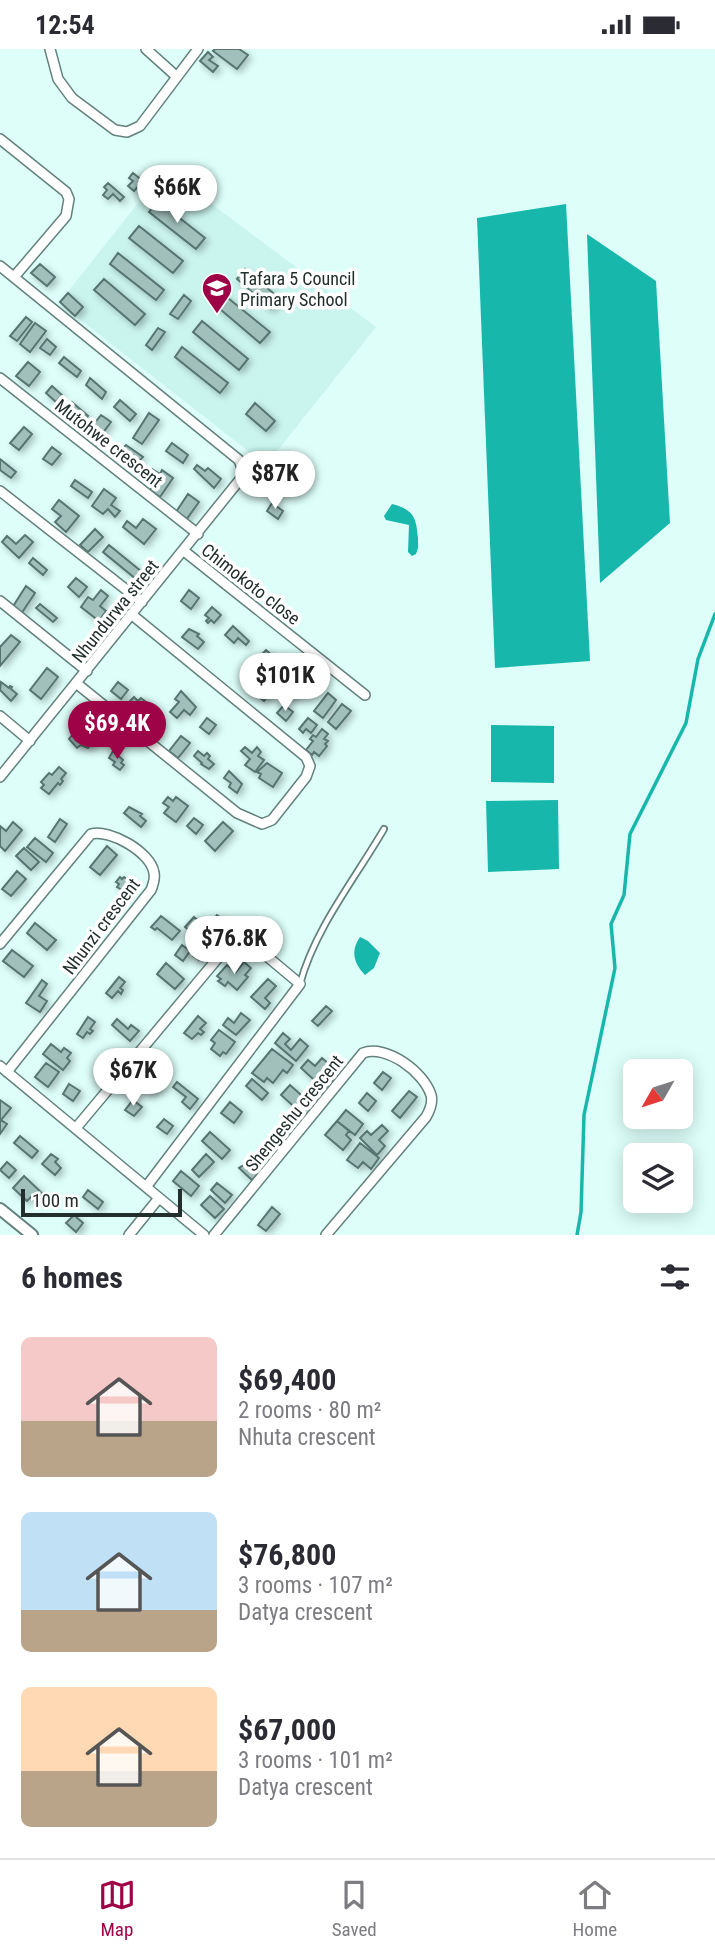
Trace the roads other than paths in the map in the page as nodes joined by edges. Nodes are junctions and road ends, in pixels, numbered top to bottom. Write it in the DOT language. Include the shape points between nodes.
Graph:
graph roads {
  1 [pos="50,49"];
  2 [pos="146,49"];
  3 [pos="198,49"];
  4 [pos="176,76"];
  5 [pos="0,139"];
  6 [pos="0,266"];
  7 [pos="14,277"];
  8 [pos="0,378"];
  9 [pos="0,491"];
  10 [pos="198,534"];
  11 [pos="184,551"];
  12 [pos="0,601"];
  13 [pos="142,602"];
  14 [pos="131,614"];
  15 [pos="87,671"];
  16 [pos="76,683"];
  17 [pos="365,695"];
  18 [pos="0,716"];
  19 [pos="30,741"];
  20 [pos="0,777"];
  21 [pos="384,829"];
  22 [pos="0,944"];
  23 [pos="300,984"];
  24 [pos="4,1069"];
  25 [pos="76,1128"];
  26 [pos="146,1187"];
  27 [pos="159,1198"];
  28 [pos="0,1209"];
  29 [pos="32,1235"];
  30 [pos="129,1235"];
  31 [pos="204,1235"];
  32 [pos="214,1235"];
  33 [pos="326,1235"];
  1 -- 4 [label="street" via="64,90 115,129 127,132 140,126"];
  2 -- 4 [label="street"];
  3 -- 4 [label="street"];
  5 -- 7 [label="street" via="69,199 66,216"];
  6 -- 7 [label="street"];
  7 -- 10 [label="street, Nhundurwa street" via="239,460 242,477"];
  8 -- 10 [label="street, Mutohwe crescent"];
  9 -- 13 [label="street"];
  10 -- 11 [label="street, Nhundurwa street"];
  11 -- 13 [label="street, Nhundurwa street"];
  11 -- 17 [label="street, Chimokoto close"];
  12 -- 15 [label="street"];
  13 -- 14 [label="street, Nhundurwa street"];
  14 -- 15 [label="street, Nhundurwa street"];
  14 -- 16 [label="street" via="306,757 310,766 306,777 272,820 262,824 237,813"];
  15 -- 16 [label="street, Nhundurwa street"];
  16 -- 19 [label="street, Nhundurwa street"];
  18 -- 19 [label="street"];
  19 -- 20 [label="street, Nhundurwa street"];
  21 -- 23 [label="lane" via="306,963"];
  22 -- 24 [label="street, Nhunzi crescent" via="91,834 121,839 149,861 154,873 151,890"];
  23 -- 25 [label="street" via="242,938 233,940"];
  23 -- 26 [label="street"];
  24 -- 25 [label="street"];
  25 -- 26 [label="street"];
  26 -- 27 [label="street"];
  27 -- 30 [label="street"];
  27 -- 31 [label="street"];
  28 -- 29 [label="street"];
  32 -- 33 [label="street, Shengeshu crescent" via="363,1053 382,1052 426,1084 432,1097 430,1108"];
}
